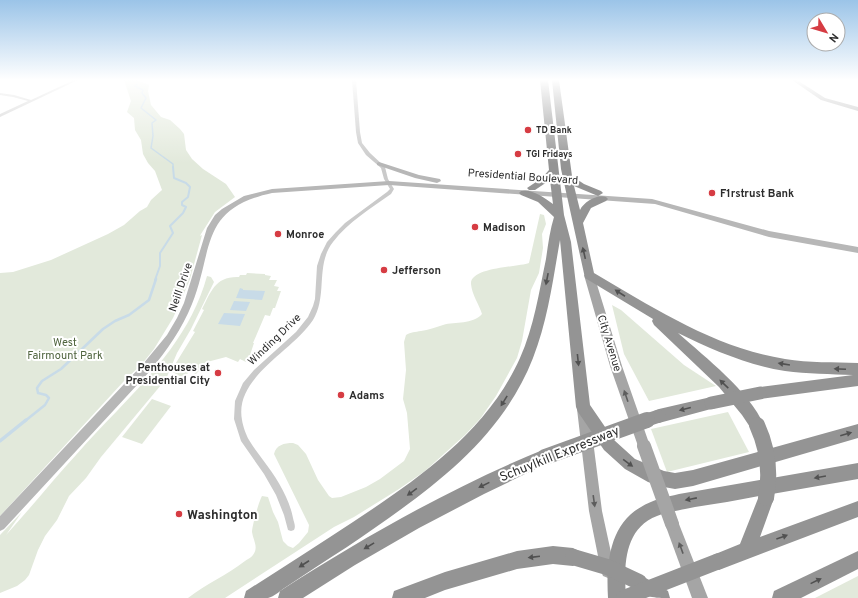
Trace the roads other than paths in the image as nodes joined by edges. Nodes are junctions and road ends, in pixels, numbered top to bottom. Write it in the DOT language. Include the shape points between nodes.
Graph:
graph roads {
  1 [pos="17,108"];
  2 [pos="357,108"];
  3 [pos="547,108"];
  4 [pos="559,108"];
  5 [pos="0,116"];
  6 [pos="379,164"];
  7 [pos="553,171"];
  8 [pos="568,177"];
  9 [pos="437,181"];
  10 [pos="389,183"];
  11 [pos="528,190"];
  12 [pos="556,192"];
  13 [pos="572,194"];
  14 [pos="600,196"];
  15 [pos="559,215"];
  16 [pos="578,222"];
  17 [pos="858,250"];
  18 [pos="589,275"];
  19 [pos="650,312"];
  20 [pos="858,369"];
  21 [pos="858,380"];
  22 [pos="583,407"];
  23 [pos="858,431"];
  24 [pos="858,471"];
  25 [pos="858,509"];
  26 [pos="0,525"];
  27 [pos="291,527"];
  28 [pos="746,551"];
  29 [pos="858,560"];
  30 [pos="253,598"];
  31 [pos="287,598"];
  32 [pos="401,598"];
  33 [pos="616,598"];
  34 [pos="624,598"];
  35 [pos="661,598"];
  36 [pos="700,598"];
  37 [pos="781,598"];
  1 -- 5 [label="street"];
  2 -- 6 [label="street" via="360,140 366,152"];
  3 -- 7 [label="highway"];
  4 -- 8 [label="highway, City Avenue"];
  6 -- 9 [label="main road"];
  6 -- 10 [label="street"];
  7 -- 11 [label="highway" via="543,182"];
  7 -- 12 [label="highway"];
  8 -- 13 [label="highway, City Avenue"];
  8 -- 14 [label="highway"];
  9 -- 10 [label="main road, Presidential Boulevard" via="404,180"];
  9 -- 11 [label="main road, Presidential Boulevard"];
  10 -- 11 [label="main road, Presidential Boulevard"];
  10 -- 26 [label="main road, Neill Drive" via="272,191 246,198 224,212 211,229 186,309 165,345"];
  10 -- 27 [label="street, Winding Drive" via="392,189 390,192 330,241 321,262 319,295 315,310 300,331 254,372 240,397 238,414 245,442 280,492 288,508"];
  11 -- 12 [label="main road, Presidential Boulevard"];
  11 -- 15 [label="highway"];
  12 -- 13 [label="main road, Presidential Boulevard"];
  12 -- 15 [label="highway"];
  13 -- 14 [label="main road, Presidential Boulevard"];
  13 -- 16 [label="highway, City Avenue"];
  14 -- 16 [label="highway" via="587,206"];
  14 -- 17 [label="main road, Presidential Boulevard" via="656,202 769,234"];
  15 -- 22 [label="highway, one-way" via="566,242"];
  15 -- 30 [label="highway, one-way" via="543,301 526,358 510,392 489,422 460,452 425,482"];
  18 -- 16 [label="highway, City Avenue, one-way"];
  19 -- 18 [label="highway, one-way"];
  36 -- 18 [label="main road, City Avenue, one-way, bridge" via="616,366"];
  20 -- 19 [label="highway, one-way" via="801,366 750,356 703,340"];
  28 -- 19 [label="highway, one-way, bridge" via="766,498 769,480 769,461 762,436 757,425 733,393"];
  21 -- 31 [label="highway, Schuylkill Expressway, one-way, bridge" via="760,393 711,403 622,428 545,457 484,484 404,526"];
  22 -- 23 [label="highway, one-way" via="609,445 630,464 654,476 675,481"];
  22 -- 33 [label="main road, one-way" via="600,542"];
  24 -- 33 [label="highway, one-way" via="692,499 653,509 629,527 620,546 615,567"];
  28 -- 25 [label="highway, one-way"];
  28 -- 34 [label="highway, bridge"];
  37 -- 29 [label="highway, one-way"];
  35 -- 32 [label="highway, one-way, bridge" via="639,582 612,568 592,561 553,555 517,560"];
}
